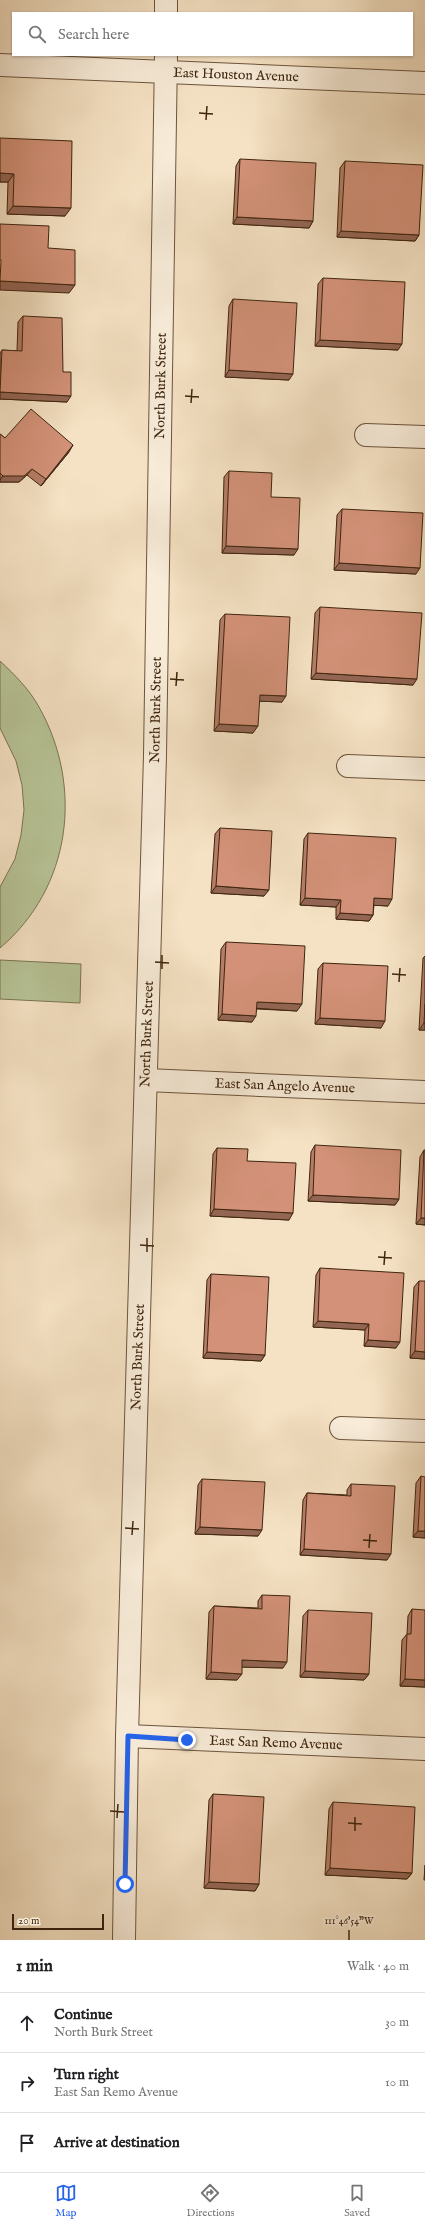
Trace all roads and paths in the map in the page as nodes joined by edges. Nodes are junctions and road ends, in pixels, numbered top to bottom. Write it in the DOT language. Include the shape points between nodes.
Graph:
graph roads {
  1 [pos="166,0"];
  2 [pos="166,12"];
  3 [pos="166,63"];
  4 [pos="0,65"];
  5 [pos="425,83"];
  6 [pos="366,435"];
  7 [pos="425,438"];
  8 [pos="348,766"];
  9 [pos="425,769"];
  10 [pos="146,1080"];
  11 [pos="425,1092"];
  12 [pos="341,1428"];
  13 [pos="425,1431"];
  14 [pos="128,1736"];
  15 [pos="425,1749"];
  16 [pos="124,1940"];
  1 -- 2 [label="street"];
  3 -- 4 [label="street, East Houston Avenue"];
  3 -- 5 [label="street, East Houston Avenue"];
  3 -- 10 [label="street, North Burk Street" via="155,754"];
  6 -- 7 [label="street"];
  8 -- 9 [label="street"];
  10 -- 11 [label="street, East San Angelo Avenue"];
  10 -- 14 [label="street, North Burk Street"];
  12 -- 13 [label="street"];
  14 -- 15 [label="street, East San Remo Avenue"];
  14 -- 16 [label="street, North Burk Street"];
}
